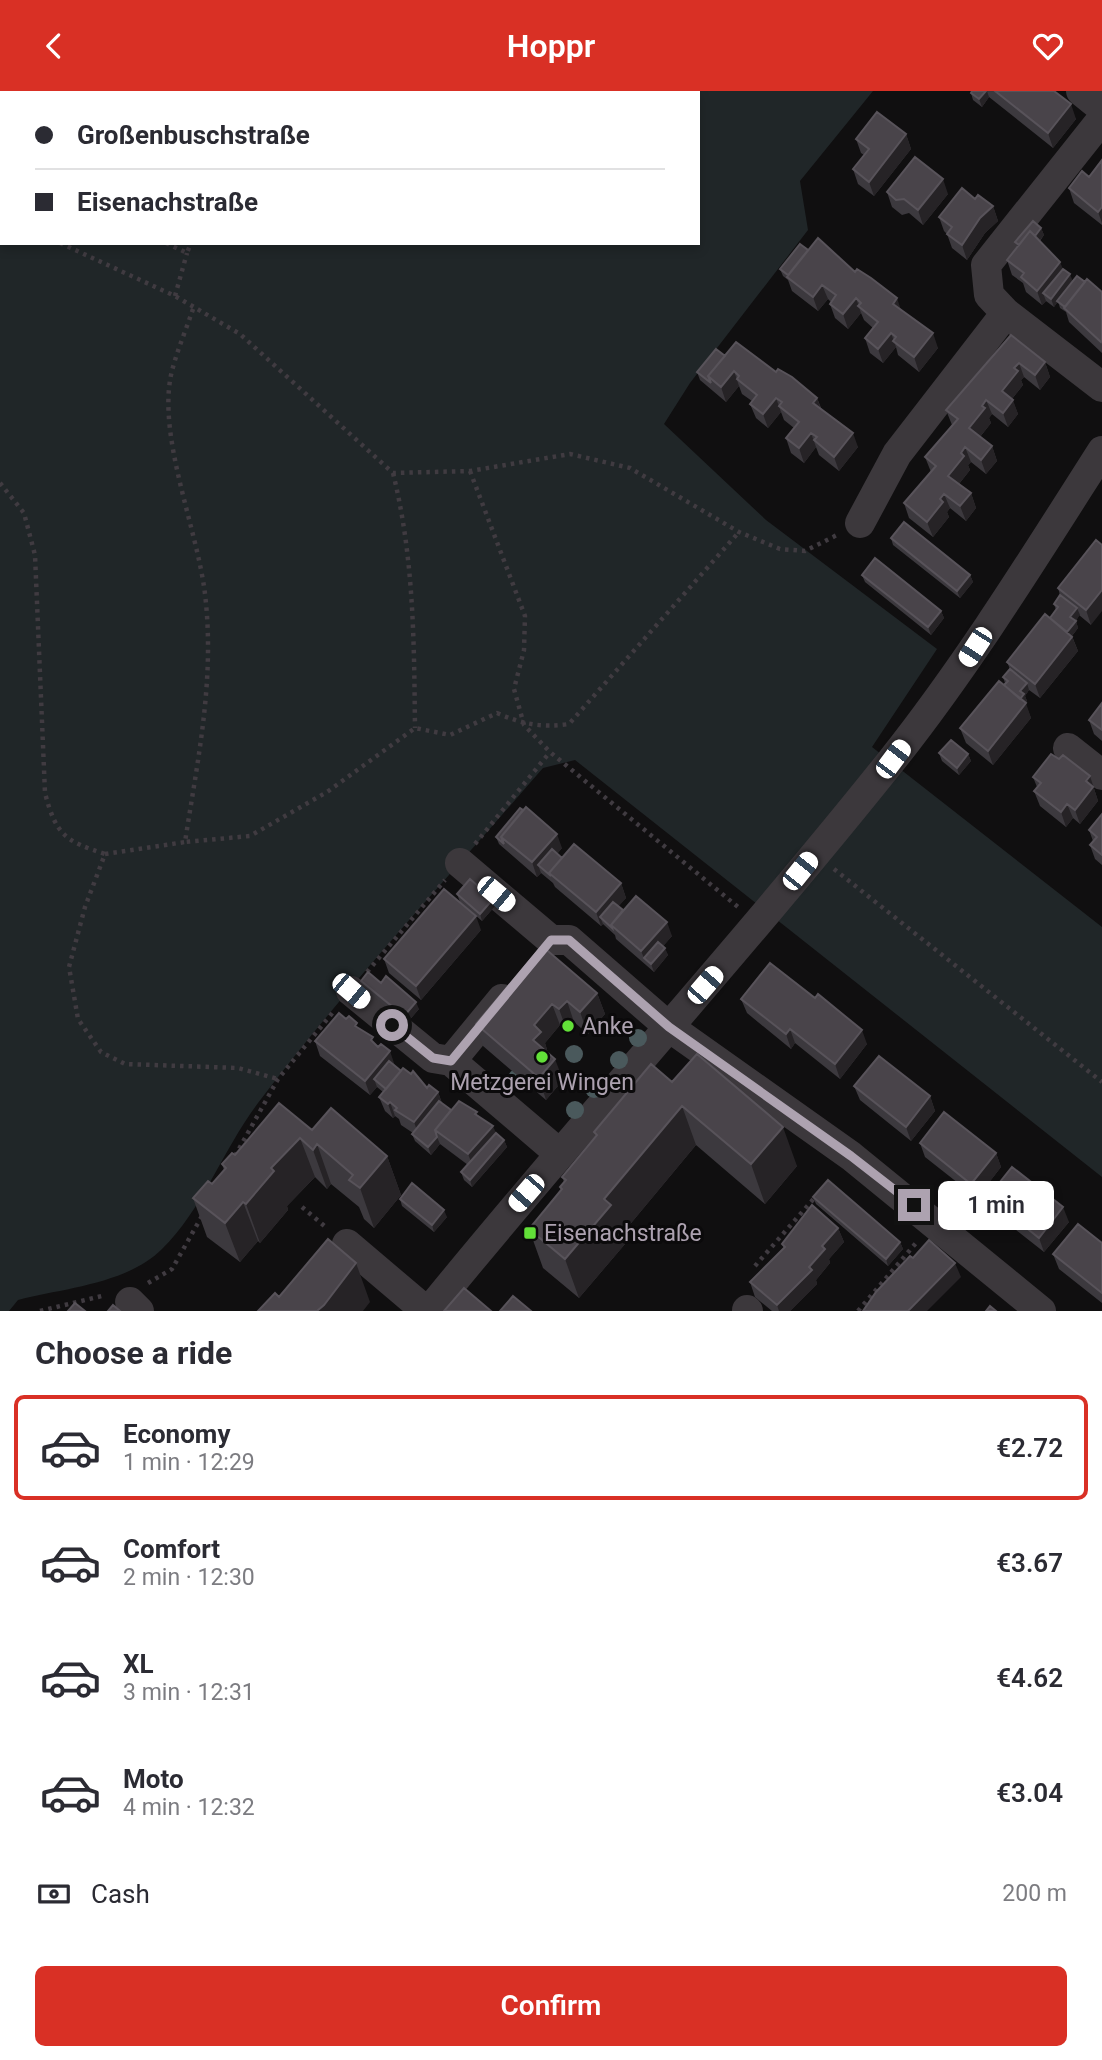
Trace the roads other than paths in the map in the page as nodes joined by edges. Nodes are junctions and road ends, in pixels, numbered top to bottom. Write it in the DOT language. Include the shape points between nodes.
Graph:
graph roads {
  1 [pos="1081,91"];
  2 [pos="1102,109"];
  3 [pos="1102,119"];
  4 [pos="1006,313"];
  5 [pos="1102,387"];
  6 [pos="1102,451"];
  7 [pos="860,523"];
  8 [pos="1068,748"];
  9 [pos="1102,775"];
  10 [pos="460,863"];
  11 [pos="534,960"];
  12 [pos="351,991"];
  13 [pos="669,1027"];
  14 [pos="451,1061"];
  15 [pos="560,1154"];
  16 [pos="346,1244"];
  17 [pos="427,1311"];
  18 [pos="1041,1311"];
  1 -- 2 [label="street"];
  3 -- 4 [label="street" via="986,265 989,295"];
  4 -- 5 [label="street"];
  4 -- 7 [label="street" via="897,454"];
  6 -- 13 [label="street" via="962,667 893,759"];
  8 -- 9 [label="street"];
  10 -- 11 [label="street"];
  11 -- 13 [label="street" via="569,940"];
  11 -- 14 [label="street"];
  12 -- 14 [label="street" via="433,1058"];
  13 -- 15 [label="street"];
  13 -- 18 [label="street" via="851,1156"];
  14 -- 15 [label="street"];
  15 -- 17 [label="street"];
  16 -- 17 [label="street"];
}
